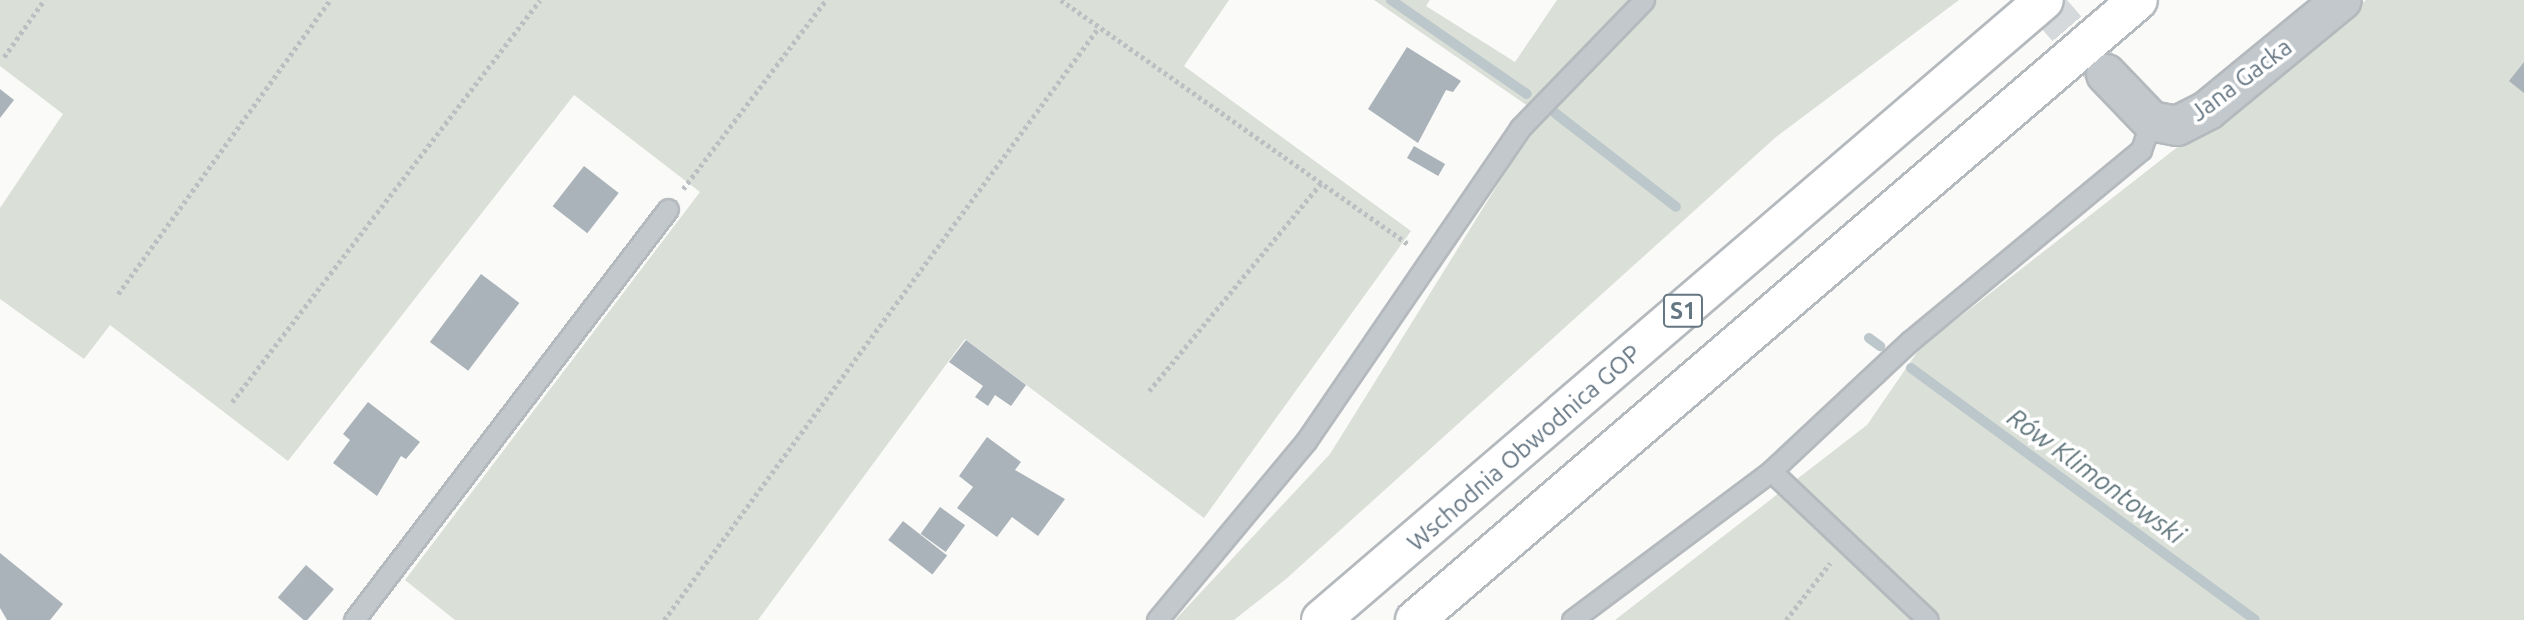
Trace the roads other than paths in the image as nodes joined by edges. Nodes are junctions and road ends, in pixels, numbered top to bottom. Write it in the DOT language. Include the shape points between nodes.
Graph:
graph roads {
  1 [pos="1644,0"];
  2 [pos="2045,0"];
  3 [pos="2137,0"];
  4 [pos="2342,0"];
  5 [pos="2106,74"];
  6 [pos="2151,121"];
  7 [pos="668,209"];
  8 [pos="1771,471"];
  9 [pos="354,620"];
  10 [pos="1157,620"];
  11 [pos="1321,620"];
  12 [pos="1415,620"];
  13 [pos="1572,620"];
  14 [pos="1928,620"];
  1 -- 10 [label="lane" via="1520,128 1306,441"];
  2 -- 11 [label="highway, Wschodnia Obwodnica GOP / S1"];
  3 -- 12 [label="highway, S1"];
  4 -- 6 [label="street, Jana Gacka" via="2208,110 2178,127"];
  5 -- 6 [label="street"];
  6 -- 8 [label="lane" via="2141,150 1910,341"];
  7 -- 9 [label="lane"];
  8 -- 13 [label="lane"];
  8 -- 14 [label="lane" via="1843,545"];
}
